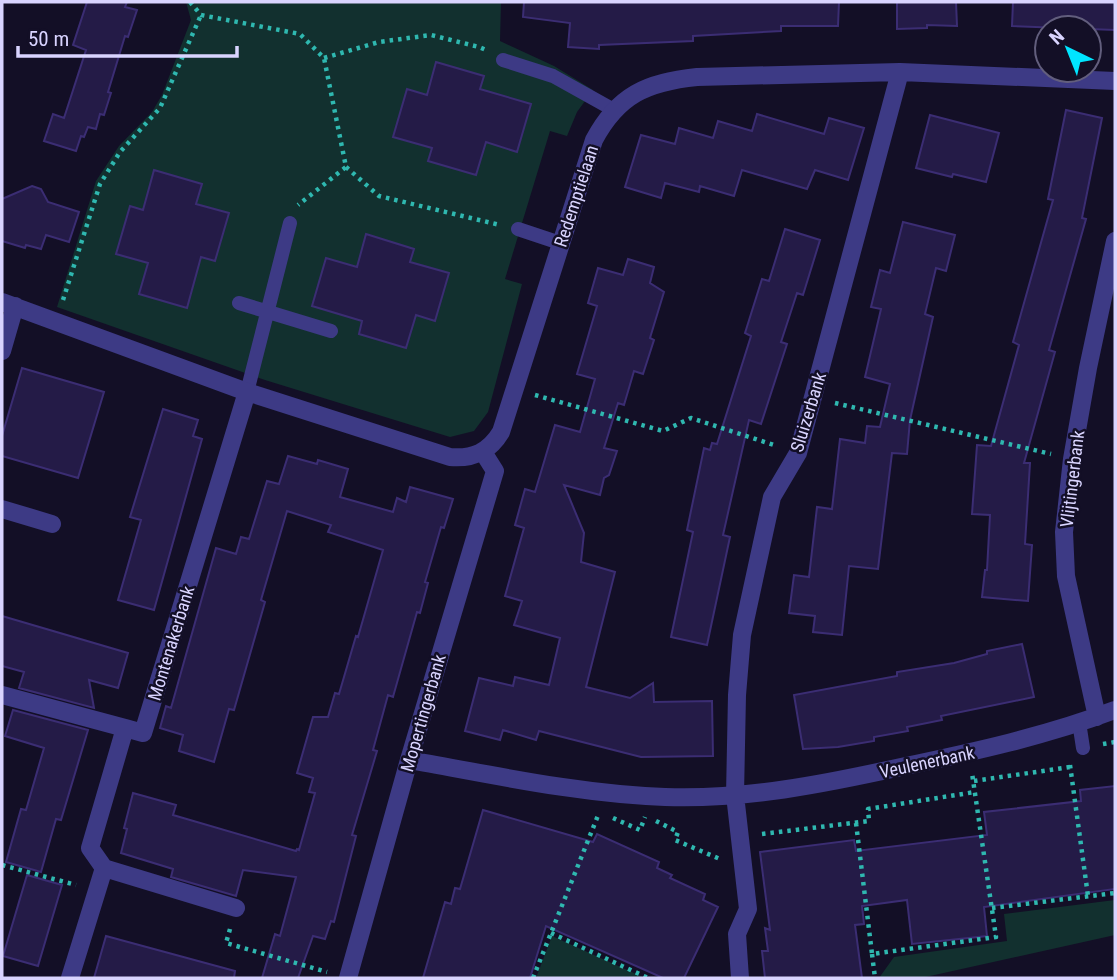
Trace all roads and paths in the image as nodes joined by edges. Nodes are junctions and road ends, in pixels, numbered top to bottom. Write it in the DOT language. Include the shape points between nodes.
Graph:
graph roads {
  1 [pos="191,2"];
  2 [pos="201,15"];
  3 [pos="324,58"];
  4 [pos="503,60"];
  5 [pos="900,72"];
  6 [pos="1115,80"];
  7 [pos="614,110"];
  8 [pos="346,167"];
  9 [pos="290,223"];
  10 [pos="518,229"];
  11 [pos="1115,241"];
  12 [pos="560,243"];
  13 [pos="239,303"];
  14 [pos="8,304"];
  15 [pos="266,313"];
  16 [pos="56,320"];
  17 [pos="331,331"];
  18 [pos="2,351"];
  19 [pos="516,390"];
  20 [pos="247,391"];
  21 [pos="813,398"];
  22 [pos="483,452"];
  23 [pos="798,453"];
  24 [pos="1072,459"];
  25 [pos="2,509"];
  26 [pos="52,524"];
  27 [pos="2,695"];
  28 [pos="1115,710"];
  29 [pos="1097,717"];
  30 [pos="1079,722"];
  31 [pos="125,728"];
  32 [pos="1083,748"];
  33 [pos="970,754"];
  34 [pos="1069,758"];
  35 [pos="409,760"];
  36 [pos="1070,767"];
  37 [pos="974,781"];
  38 [pos="976,792"];
  39 [pos="607,793"];
  40 [pos="735,795"];
  41 [pos="599,812"];
  42 [pos="856,823"];
  43 [pos="740,837"];
  44 [pos="2,865"];
  45 [pos="104,868"];
  46 [pos="744,870"];
  47 [pos="97,890"];
  48 [pos="1115,893"];
  49 [pos="1088,896"];
  50 [pos="236,908"];
  51 [pos="992,908"];
  52 [pos="550,933"];
  53 [pos="872,954"];
  54 [pos="70,978"];
  55 [pos="348,978"];
  56 [pos="533,978"];
  57 [pos="648,978"];
  58 [pos="740,978"];
  59 [pos="875,978"];
  1 -- 2 [label="path"];
  2 -- 3 [label="path" via="300,34"];
  2 -- 16 [label="path" via="160,108 120,152 100,184"];
  3 -- 4 [label="path" via="379,42 431,35 479,47"];
  3 -- 8 [label="path"];
  4 -- 7 [label="lane" via="553,76"];
  5 -- 6 [label="street, Redemptielaan"];
  5 -- 7 [label="street, Redemptielaan" via="678,79 645,87"];
  5 -- 21 [label="street, Sluizerbank"];
  7 -- 12 [label="street, Redemptielaan" via="594,140"];
  8 -- 9 [label="path" via="298,204"];
  8 -- 10 [label="path" via="379,195"];
  9 -- 15 [label="lane"];
  10 -- 12 [label="lane"];
  11 -- 24 [label="street, Vlijtingerbank"];
  12 -- 19 [label="street, Redemptielaan"];
  13 -- 15 [label="lane"];
  14 -- 16 [label="street"];
  14 -- 18 [label="street"];
  15 -- 17 [label="lane"];
  15 -- 20 [label="lane"];
  16 -- 20 [label="street"];
  19 -- 22 [label="street, Redemptielaan" via="501,432"];
  19 -- 23 [label="path" via="663,431 691,418"];
  20 -- 22 [label="street" via="450,457 467,458"];
  20 -- 31 [label="street, Montenakerbank" via="143,733"];
  21 -- 23 [label="street, Sluizerbank"];
  21 -- 24 [label="path"];
  22 -- 35 [label="street, Mopertingerbank" via="495,471"];
  23 -- 40 [label="street, Sluizerbank" via="772,497 742,635"];
  24 -- 29 [label="street, Vlijtingerbank" via="1064,532 1066,576"];
  25 -- 26 [label="street"];
  27 -- 31 [label="street"];
  28 -- 29 [label="street, Veulenerbank"];
  29 -- 30 [label="street, Veulenerbank"];
  30 -- 32 [label="lane"];
  30 -- 33 [label="street, Veulenerbank"];
  31 -- 45 [label="street" via="90,848"];
  33 -- 37 [label="path"];
  33 -- 40 [label="street, Veulenerbank"];
  34 -- 36 [label="path"];
  35 -- 39 [label="street, Veulenerbank"];
  35 -- 55 [label="street, Mopertingerbank"];
  36 -- 37 [label="path"];
  36 -- 49 [label="path"];
  37 -- 38 [label="path"];
  38 -- 42 [label="path" via="868,809 869,821"];
  38 -- 51 [label="path"];
  39 -- 40 [label="street, Veulenerbank"];
  39 -- 41 [label="path"];
  40 -- 43 [label="street"];
  41 -- 46 [label="path" via="640,830 646,816 678,832 675,840"];
  41 -- 52 [label="path"];
  42 -- 43 [label="path"];
  42 -- 53 [label="path"];
  43 -- 46 [label="street"];
  44 -- 47 [label="path"];
  45 -- 47 [label="street"];
  45 -- 50 [label="street"];
  46 -- 58 [label="street" via="748,909 737,934"];
  47 -- 54 [label="street"];
  48 -- 49 [label="path"];
  49 -- 51 [label="path"];
  50 -- 55 [label="path" via="226,943"];
  51 -- 53 [label="path" via="996,937"];
  52 -- 56 [label="path"];
  52 -- 57 [label="path"];
  53 -- 59 [label="path"];
}
